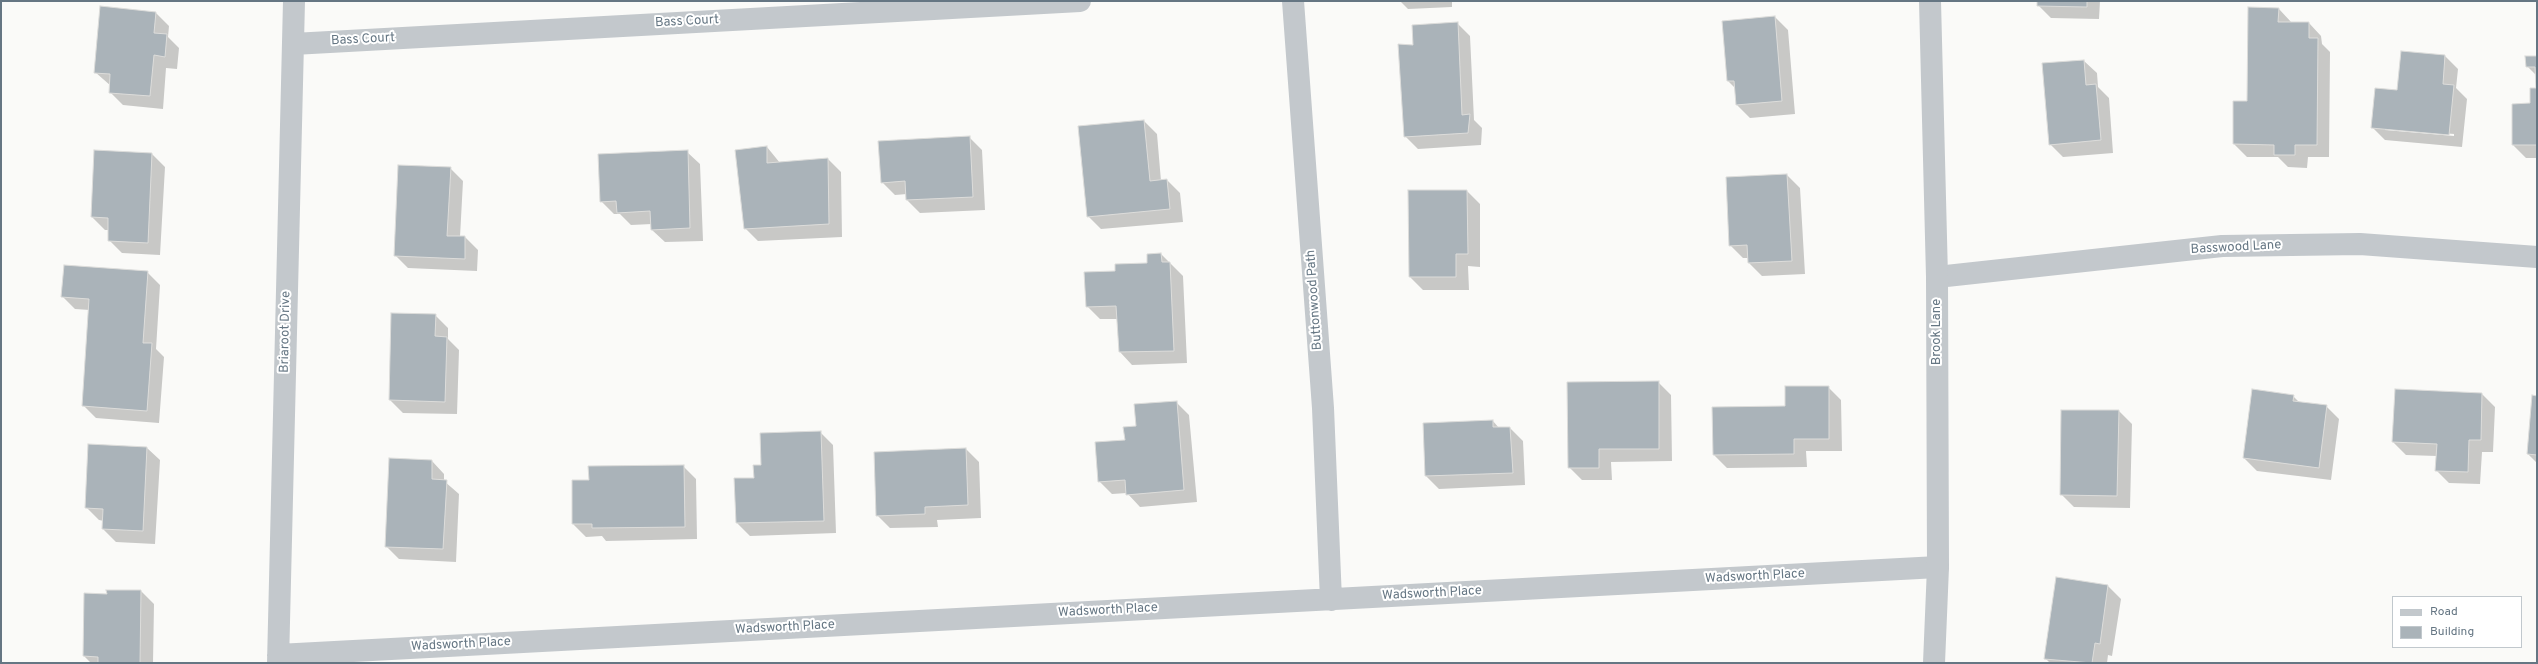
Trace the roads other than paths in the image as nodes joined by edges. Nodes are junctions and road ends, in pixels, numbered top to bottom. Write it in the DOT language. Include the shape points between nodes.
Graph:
graph roads {
  1 [pos="294,1"];
  2 [pos="1080,1"];
  3 [pos="1293,1"];
  4 [pos="1930,1"];
  5 [pos="293,44"];
  6 [pos="2537,257"];
  7 [pos="1936,277"];
  8 [pos="1938,567"];
  9 [pos="1331,600"];
  10 [pos="278,659"];
  11 [pos="1934,663"];
  1 -- 5 [label="street, Briaroot Drive"];
  2 -- 5 [label="street, Bass Court"];
  3 -- 9 [label="street, Buttonwood Path" via="1323,408"];
  4 -- 7 [label="street, Brook Lane"];
  5 -- 10 [label="street, Briaroot Drive"];
  6 -- 7 [label="street, Basswood Lane" via="2360,244 2222,246"];
  7 -- 8 [label="street, Brook Lane"];
  8 -- 9 [label="street, Wadsworth Place"];
  8 -- 11 [label="street, Brook Lane"];
  9 -- 10 [label="street, Wadsworth Place"];
}
